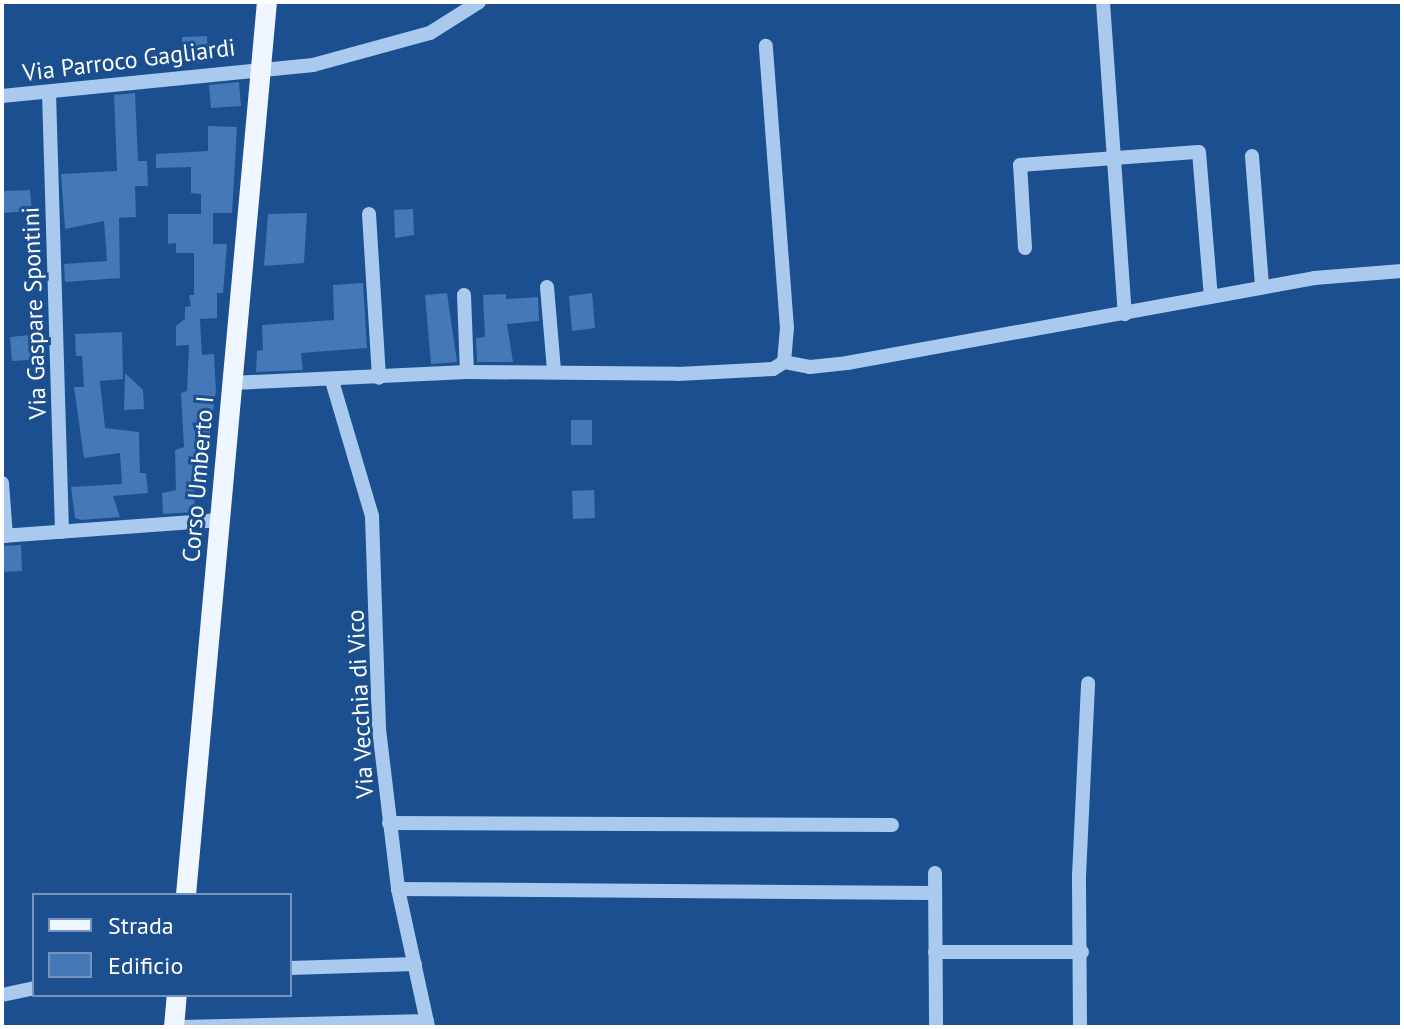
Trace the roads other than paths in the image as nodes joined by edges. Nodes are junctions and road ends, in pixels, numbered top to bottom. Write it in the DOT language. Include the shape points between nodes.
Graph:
graph roads {
  1 [pos="267,2"];
  2 [pos="479,2"];
  3 [pos="1103,2"];
  4 [pos="766,46"];
  5 [pos="262,67"];
  6 [pos="49,93"];
  7 [pos="2,96"];
  8 [pos="1252,156"];
  9 [pos="1114,158"];
  10 [pos="369,214"];
  11 [pos="1025,248"];
  12 [pos="1402,271"];
  13 [pos="547,287"];
  14 [pos="1262,287"];
  15 [pos="464,295"];
  16 [pos="1211,297"];
  17 [pos="1125,314"];
  18 [pos="784,362"];
  19 [pos="554,371"];
  20 [pos="467,372"];
  21 [pos="379,378"];
  22 [pos="332,381"];
  23 [pos="232,383"];
  24 [pos="2,483"];
  25 [pos="220,520"];
  26 [pos="62,532"];
  27 [pos="4,536"];
  28 [pos="1088,683"];
  29 [pos="389,823"];
  30 [pos="892,825"];
  31 [pos="935,873"];
  32 [pos="398,889"];
  33 [pos="186,893"];
  34 [pos="933,893"];
  35 [pos="935,952"];
  36 [pos="1082,952"];
  37 [pos="415,964"];
  38 [pos="292,968"];
  39 [pos="32,988"];
  40 [pos="2,995"];
  41 [pos="177,997"];
  42 [pos="427,1024"];
  43 [pos="177,1027"];
  44 [pos="936,1027"];
  45 [pos="1080,1027"];
  1 -- 5 [label="main road, Corso Umberto I"];
  2 -- 5 [label="street, Via Parroco Gagliardi" via="430,33 368,53 313,65"];
  3 -- 9 [label="street"];
  4 -- 18 [label="street" via="787,328"];
  5 -- 6 [label="street, Via Parroco Gagliardi"];
  5 -- 23 [label="main road, Corso Umberto I"];
  6 -- 7 [label="street, Via Parroco Gagliardi"];
  6 -- 26 [label="street, Via Gaspare Spontini"];
  8 -- 14 [label="street"];
  9 -- 11 [label="street" via="1020,165"];
  9 -- 16 [label="street" via="1199,152"];
  9 -- 17 [label="street"];
  10 -- 21 [label="street"];
  12 -- 14 [label="street"];
  13 -- 19 [label="street"];
  14 -- 16 [label="street"];
  15 -- 20 [label="street"];
  16 -- 17 [label="street"];
  17 -- 18 [label="street" via="847,363 810,367"];
  18 -- 19 [label="street" via="773,369 678,374"];
  19 -- 20 [label="street"];
  20 -- 21 [label="street"];
  21 -- 22 [label="street"];
  22 -- 23 [label="street"];
  22 -- 29 [label="street, Via Vecchia di Vico" via="372,516 379,729"];
  23 -- 25 [label="main road, Corso Umberto I"];
  24 -- 27 [label="street"];
  25 -- 26 [label="street"];
  25 -- 33 [label="main road, Corso Umberto I"];
  26 -- 27 [label="street"];
  28 -- 36 [label="street" via="1079,876"];
  29 -- 30 [label="street"];
  29 -- 32 [label="street, Via Vecchia di Vico"];
  31 -- 34 [label="street"];
  32 -- 34 [label="street"];
  32 -- 37 [label="street, Via Vecchia di Vico"];
  34 -- 35 [label="street"];
  35 -- 36 [label="street"];
  35 -- 44 [label="street"];
  36 -- 45 [label="street"];
  37 -- 38 [label="street"];
  37 -- 42 [label="street, Via Vecchia di Vico"];
  39 -- 40 [label="street"];
  41 -- 43 [label="main road"];
  42 -- 43 [label="street"];
}
